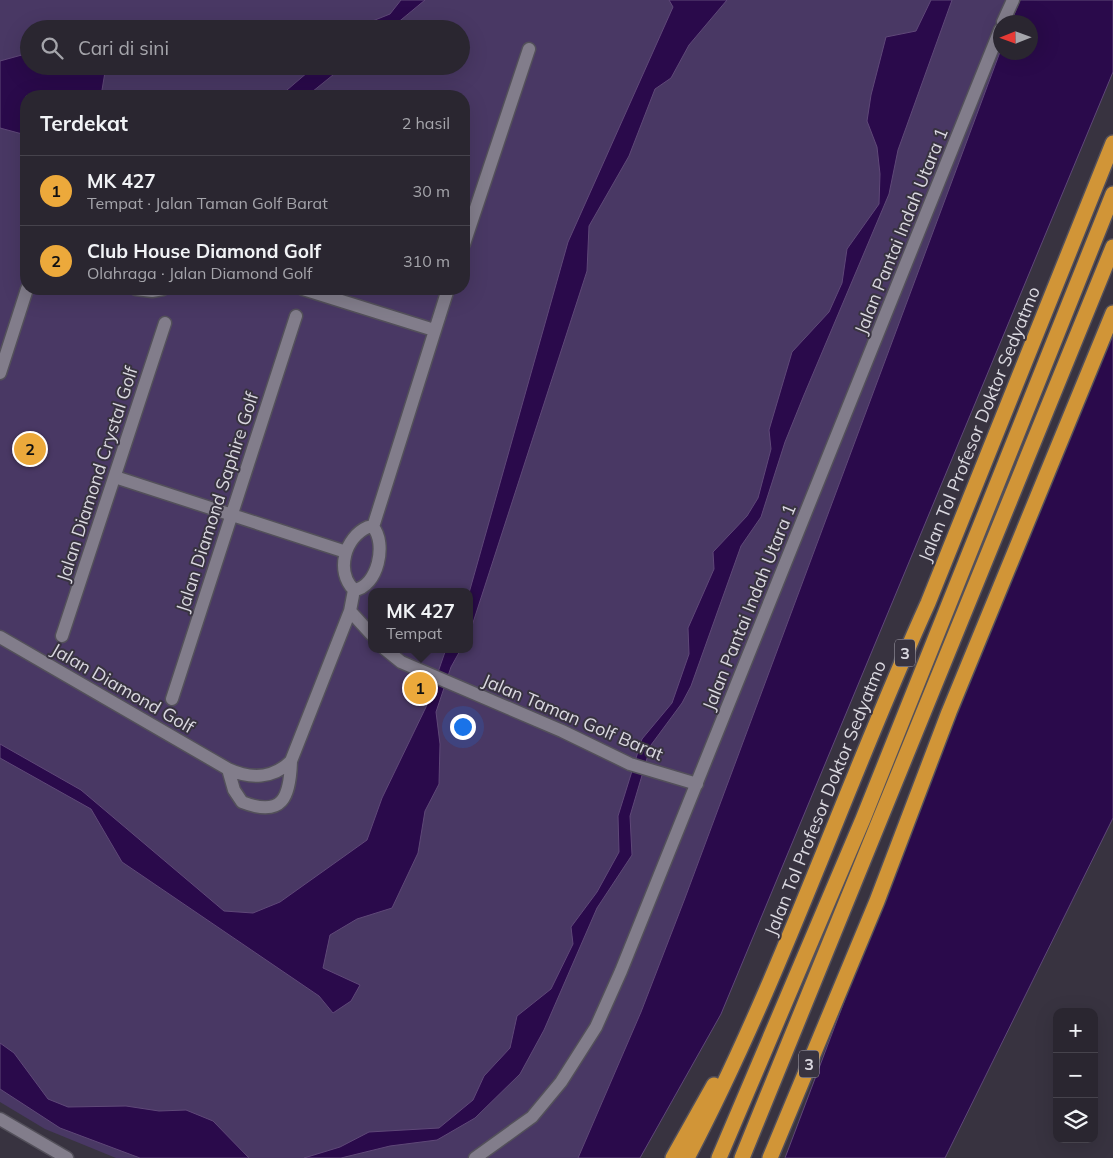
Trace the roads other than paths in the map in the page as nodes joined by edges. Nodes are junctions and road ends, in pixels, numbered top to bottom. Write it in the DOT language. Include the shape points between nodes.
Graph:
graph roads {
  1 [pos="1012,0"];
  2 [pos="1007,15"];
  3 [pos="993,47"];
  4 [pos="529,49"];
  5 [pos="1113,142"];
  6 [pos="1113,194"];
  7 [pos="470,226"];
  8 [pos="1113,247"];
  9 [pos="25,295"];
  10 [pos="323,295"];
  11 [pos="446,295"];
  12 [pos="1113,313"];
  13 [pos="296,316"];
  14 [pos="165,323"];
  15 [pos="434,330"];
  16 [pos="0,373"];
  17 [pos="114,477"];
  18 [pos="231,515"];
  19 [pos="373,527"];
  20 [pos="346,552"];
  21 [pos="354,590"];
  22 [pos="350,611"];
  23 [pos="368,631"];
  24 [pos="62,636"];
  25 [pos="0,637"];
  26 [pos="389,653"];
  27 [pos="172,699"];
  28 [pos="291,761"];
  29 [pos="228,769"];
  30 [pos="697,784"];
  31 [pos="769,983"];
  32 [pos="0,1119"];
  33 [pos="50,1154"];
  34 [pos="67,1158"];
  35 [pos="474,1158"];
  36 [pos="672,1158"];
  37 [pos="687,1158"];
  38 [pos="719,1158"];
  39 [pos="742,1158"];
  40 [pos="770,1158"];
  1 -- 2 [label="street"];
  3 -- 30 [label="street, Jalan Pantai Indah Utara 1"];
  4 -- 7 [label="street"];
  5 -- 31 [label="highway, Jalan Tol Profesor Doktor Sedyatmo / 3" via="928,603"];
  6 -- 38 [label="highway, 3" via="863,820"];
  8 -- 39 [label="highway, 3"];
  9 -- 16 [label="street"];
  10 -- 15 [label="street"];
  11 -- 15 [label="street"];
  12 -- 40 [label="highway, 3" via="949,712 874,909"];
  13 -- 18 [label="street, Jalan Diamond Saphire Golf"];
  14 -- 17 [label="street, Jalan Diamond Crystal Golf"];
  15 -- 19 [label="street"];
  17 -- 18 [label="street"];
  17 -- 24 [label="street, Jalan Diamond Crystal Golf"];
  18 -- 20 [label="street"];
  18 -- 27 [label="street, Jalan Diamond Saphire Golf"];
  19 -- 20 [label="street" via="360,531"];
  19 -- 21 [label="street" via="378,532 380,543 377,566 368,582"];
  20 -- 21 [label="street" via="345,576"];
  21 -- 22 [label="street"];
  22 -- 23 [label="street"];
  22 -- 28 [label="street"];
  25 -- 29 [label="street, Jalan Diamond Golf"];
  26 -- 30 [label="street, Jalan Taman Golf Barat" via="419,670 630,764"];
  28 -- 29 [label="street, Jalan Diamond Golf" via="277,772 253,777"];
  28 -- 29 [label="street" via="288,794 283,802 272,806 242,802 234,790"];
  30 -- 35 [label="street, Jalan Pantai Indah Utara 1" via="622,971 596,1027 561,1082 532,1117"];
  31 -- 36 [label="highway"];
  31 -- 37 [label="highway, Jalan Tol Profesor Doktor Sedyatmo / 3" via="726,1083"];
  32 -- 33 [label="street"];
  33 -- 34 [label="street"];
}
